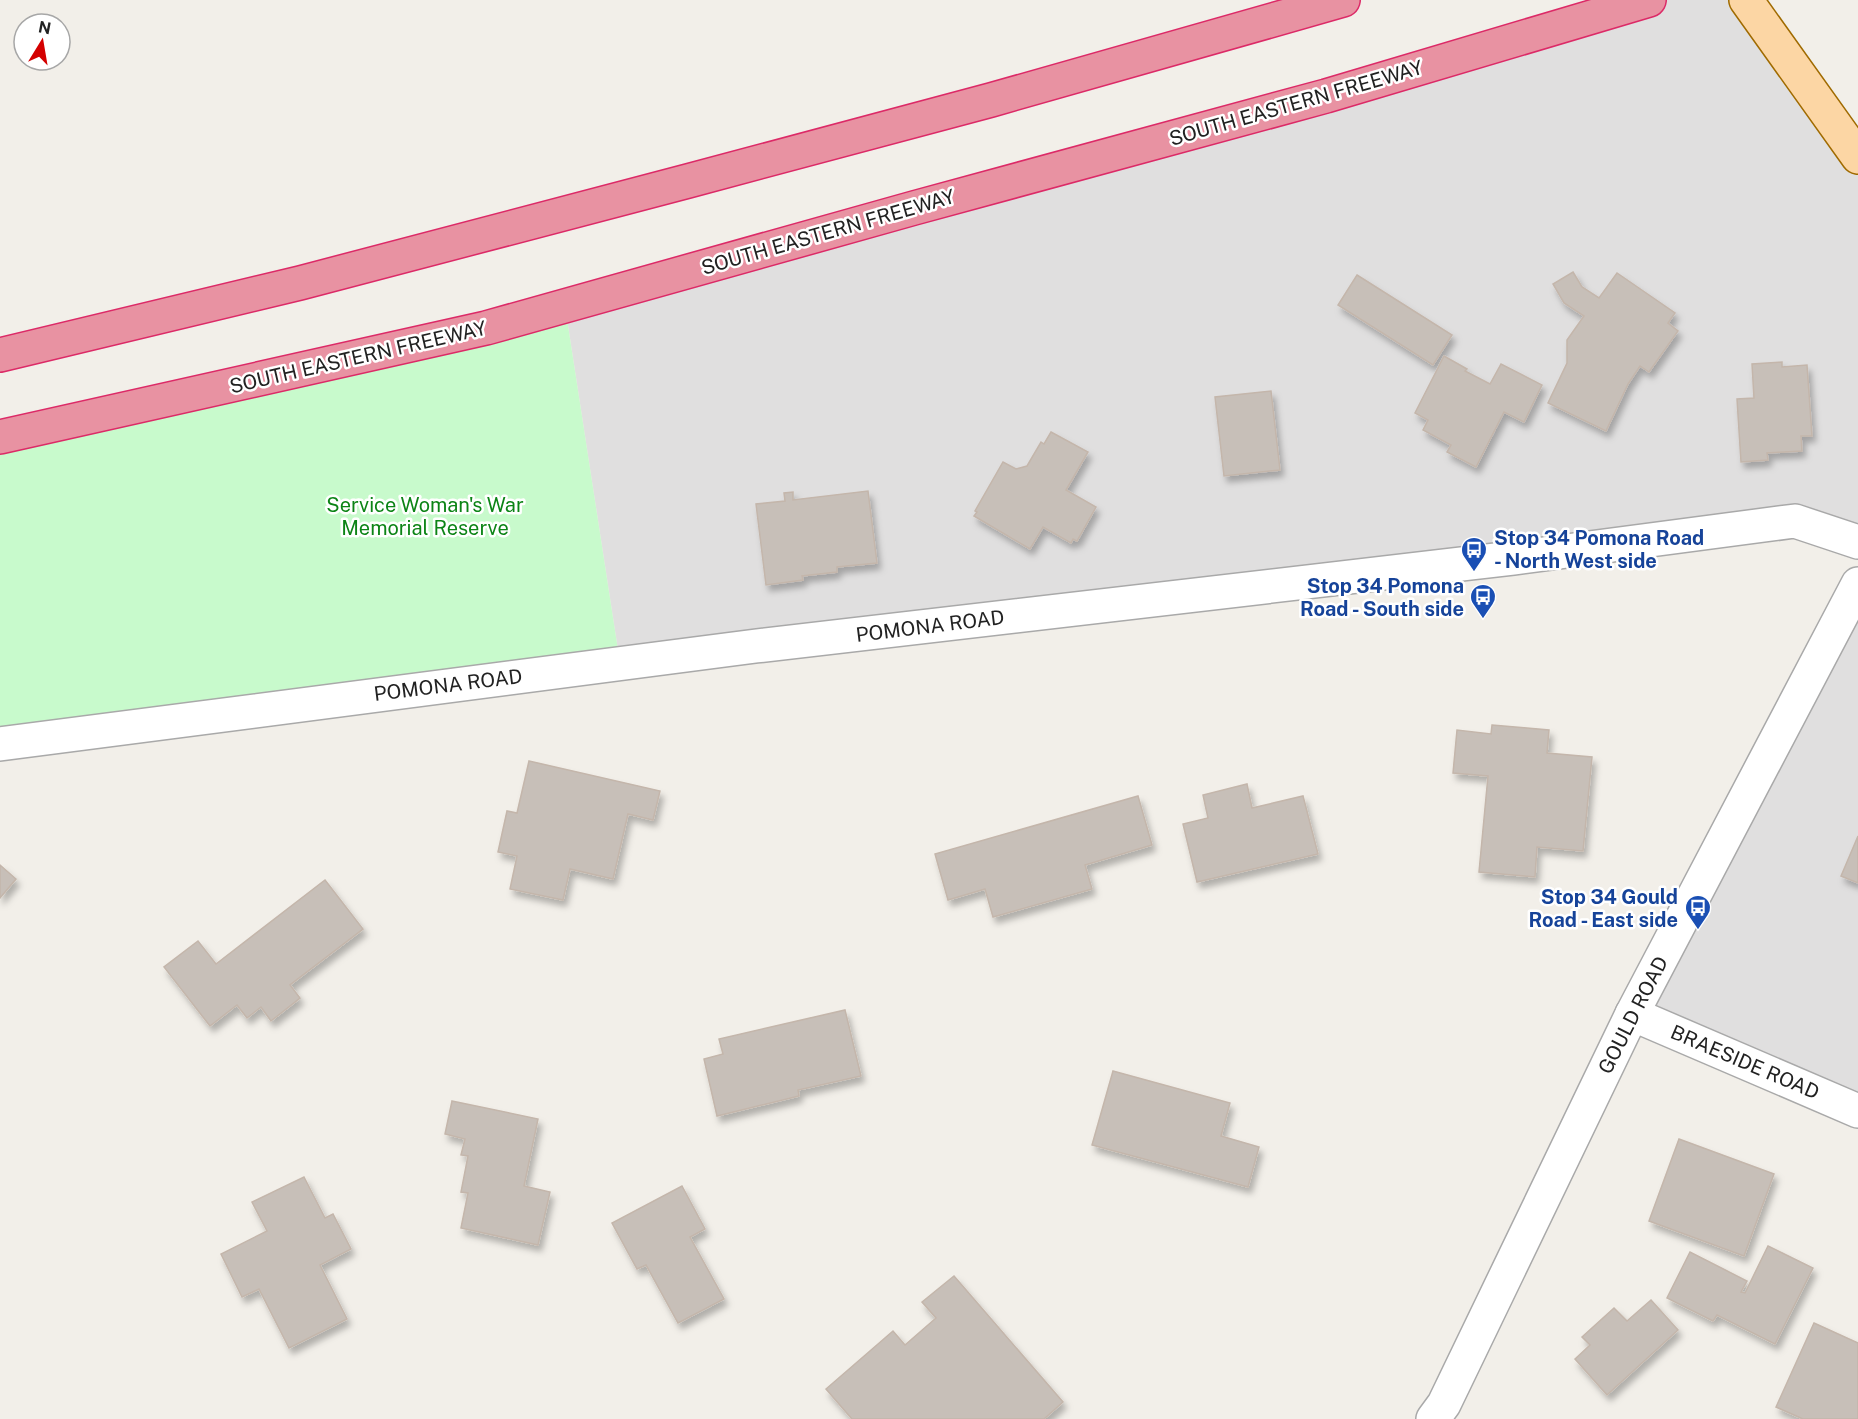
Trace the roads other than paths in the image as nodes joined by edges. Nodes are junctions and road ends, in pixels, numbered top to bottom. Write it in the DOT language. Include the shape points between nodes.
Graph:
graph roads {
  1 [pos="1343,0"];
  2 [pos="1649,0"];
  3 [pos="1746,0"];
  4 [pos="1858,157"];
  5 [pos="0,355"];
  6 [pos="0,437"];
  7 [pos="1858,542"];
  8 [pos="1858,584"];
  9 [pos="0,744"];
  10 [pos="1632,1014"];
  11 [pos="1858,1111"];
  12 [pos="1432,1419"];
  1 -- 5 [label="highway" via="642,193 300,283"];
  2 -- 6 [label="highway, SOUTH EASTERN FREEWAY" via="1326,96 486,328"];
  3 -- 4 [label="main road"];
  7 -- 9 [label="street, POMONA ROAD" via="1795,521 1513,558 756,646"];
  8 -- 10 [label="street, GOULD ROAD"];
  10 -- 11 [label="street, BRAESIDE ROAD"];
  10 -- 12 [label="street, GOULD ROAD" via="1444,1404"];
}
